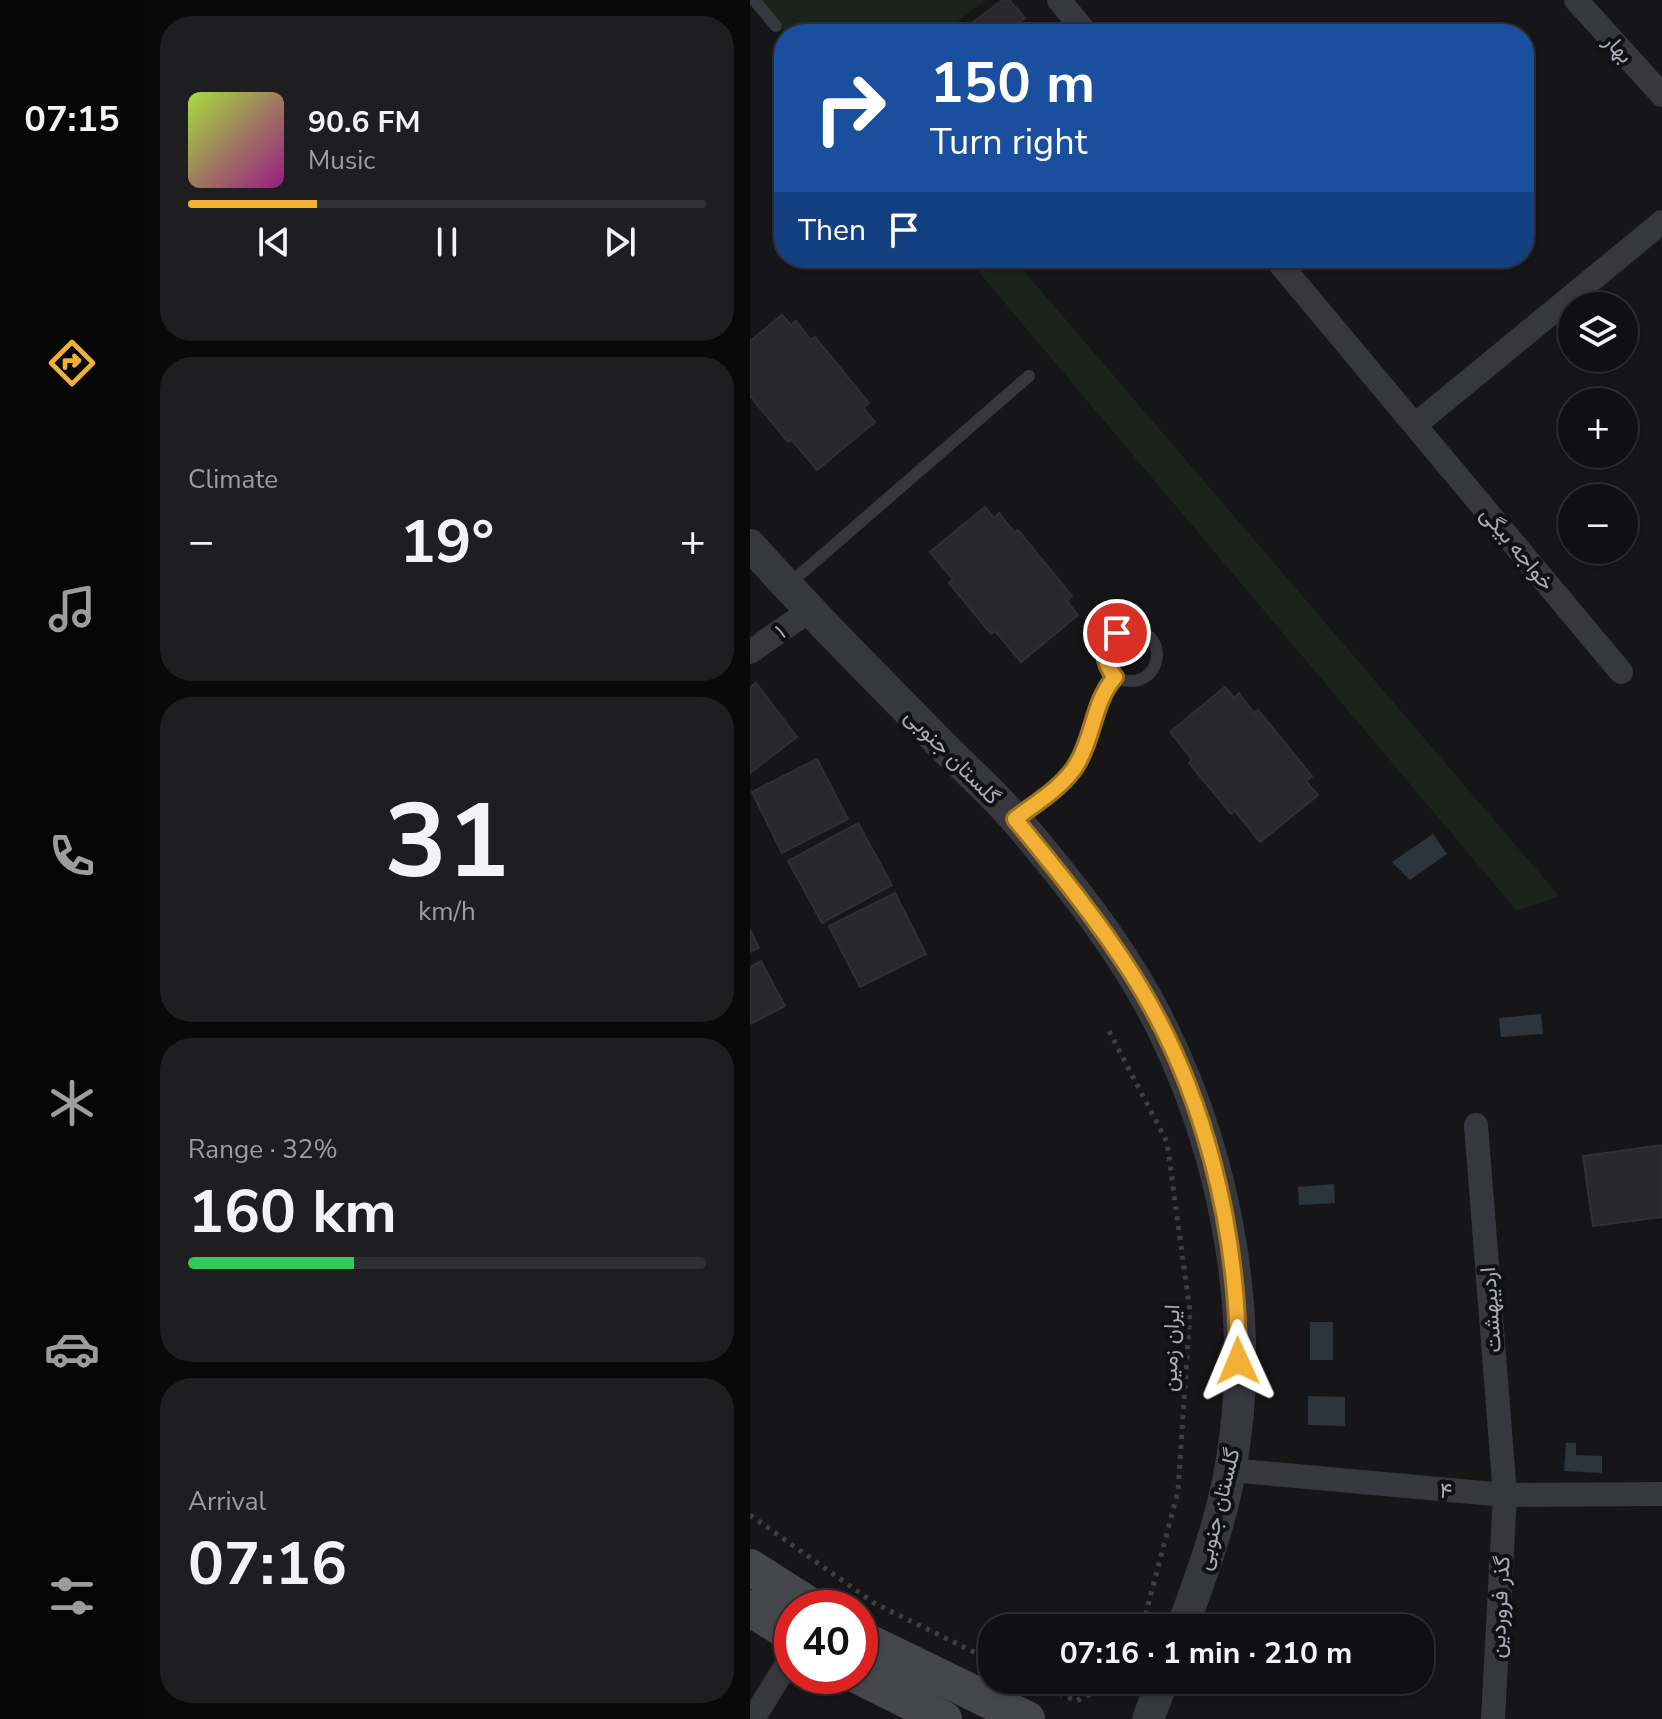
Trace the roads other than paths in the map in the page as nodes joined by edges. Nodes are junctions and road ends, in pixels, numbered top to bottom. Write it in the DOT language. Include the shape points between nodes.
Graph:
graph roads {
  1 [pos="754,0"];
  2 [pos="1059,0"];
  3 [pos="1576,0"];
  4 [pos="774,24"];
  5 [pos="1079,24"];
  6 [pos="1662,95"];
  7 [pos="1662,222"];
  8 [pos="1283,268"];
  9 [pos="1029,376"];
  10 [pos="1415,425"];
  11 [pos="750,545"];
  12 [pos="787,586"];
  13 [pos="809,611"];
  14 [pos="750,652"];
  15 [pos="1621,672"];
  16 [pos="1115,677"];
  17 [pos="1015,819"];
  18 [pos="1476,1125"];
  19 [pos="1230,1470"];
  20 [pos="1662,1494"];
  21 [pos="1505,1495"];
  22 [pos="750,1567"];
  23 [pos="786,1590"];
  24 [pos="750,1608"];
  25 [pos="1187,1614"];
  26 [pos="774,1623"];
  27 [pos="878,1647"];
  28 [pos="774,1685"];
  29 [pos="878,1686"];
  30 [pos="1158,1694"];
  31 [pos="753,1719"];
  32 [pos="944,1719"];
  33 [pos="1027,1719"];
  34 [pos="1148,1719"];
  35 [pos="1493,1719"];
  1 -- 4 [label="lane"];
  2 -- 5 [label="street"];
  3 -- 6 [label="street, بهار"];
  7 -- 10 [label="street"];
  8 -- 10 [label="street, خواجه بیگی"];
  9 -- 12 [label="lane"];
  10 -- 15 [label="street, خواجه بیگی"];
  11 -- 12 [label="street, گلستان جنوبی"];
  12 -- 13 [label="street, گلستان جنوبی"];
  13 -- 14 [label="street, ۱"];
  13 -- 17 [label="street, گلستان جنوبی"];
  16 -- 16 [label="lane" via="1132,682 1149,675 1157,659 1148,635 1133,629 1110,638 1104,654"];
  16 -- 17 [label="lane" via="1103,691 1077,764 1052,792"];
  17 -- 19 [label="street, گلستان جنوبی" via="1098,922 1133,976 1165,1033 1208,1141 1229,1247 1238,1330"];
  18 -- 21 [label="street, اردیبهشت"];
  19 -- 21 [label="street, ۴"];
  19 -- 25 [label="street, گلستان جنوبی"];
  20 -- 21 [label="street, ۴"];
  21 -- 35 [label="street, گذر فروردین"];
  22 -- 23 [label="main road"];
  24 -- 26 [label="main road"];
  27 -- 33 [label="main road"];
  28 -- 31 [label="street"];
  29 -- 32 [label="main road"];
  30 -- 34 [label="street"];
}
